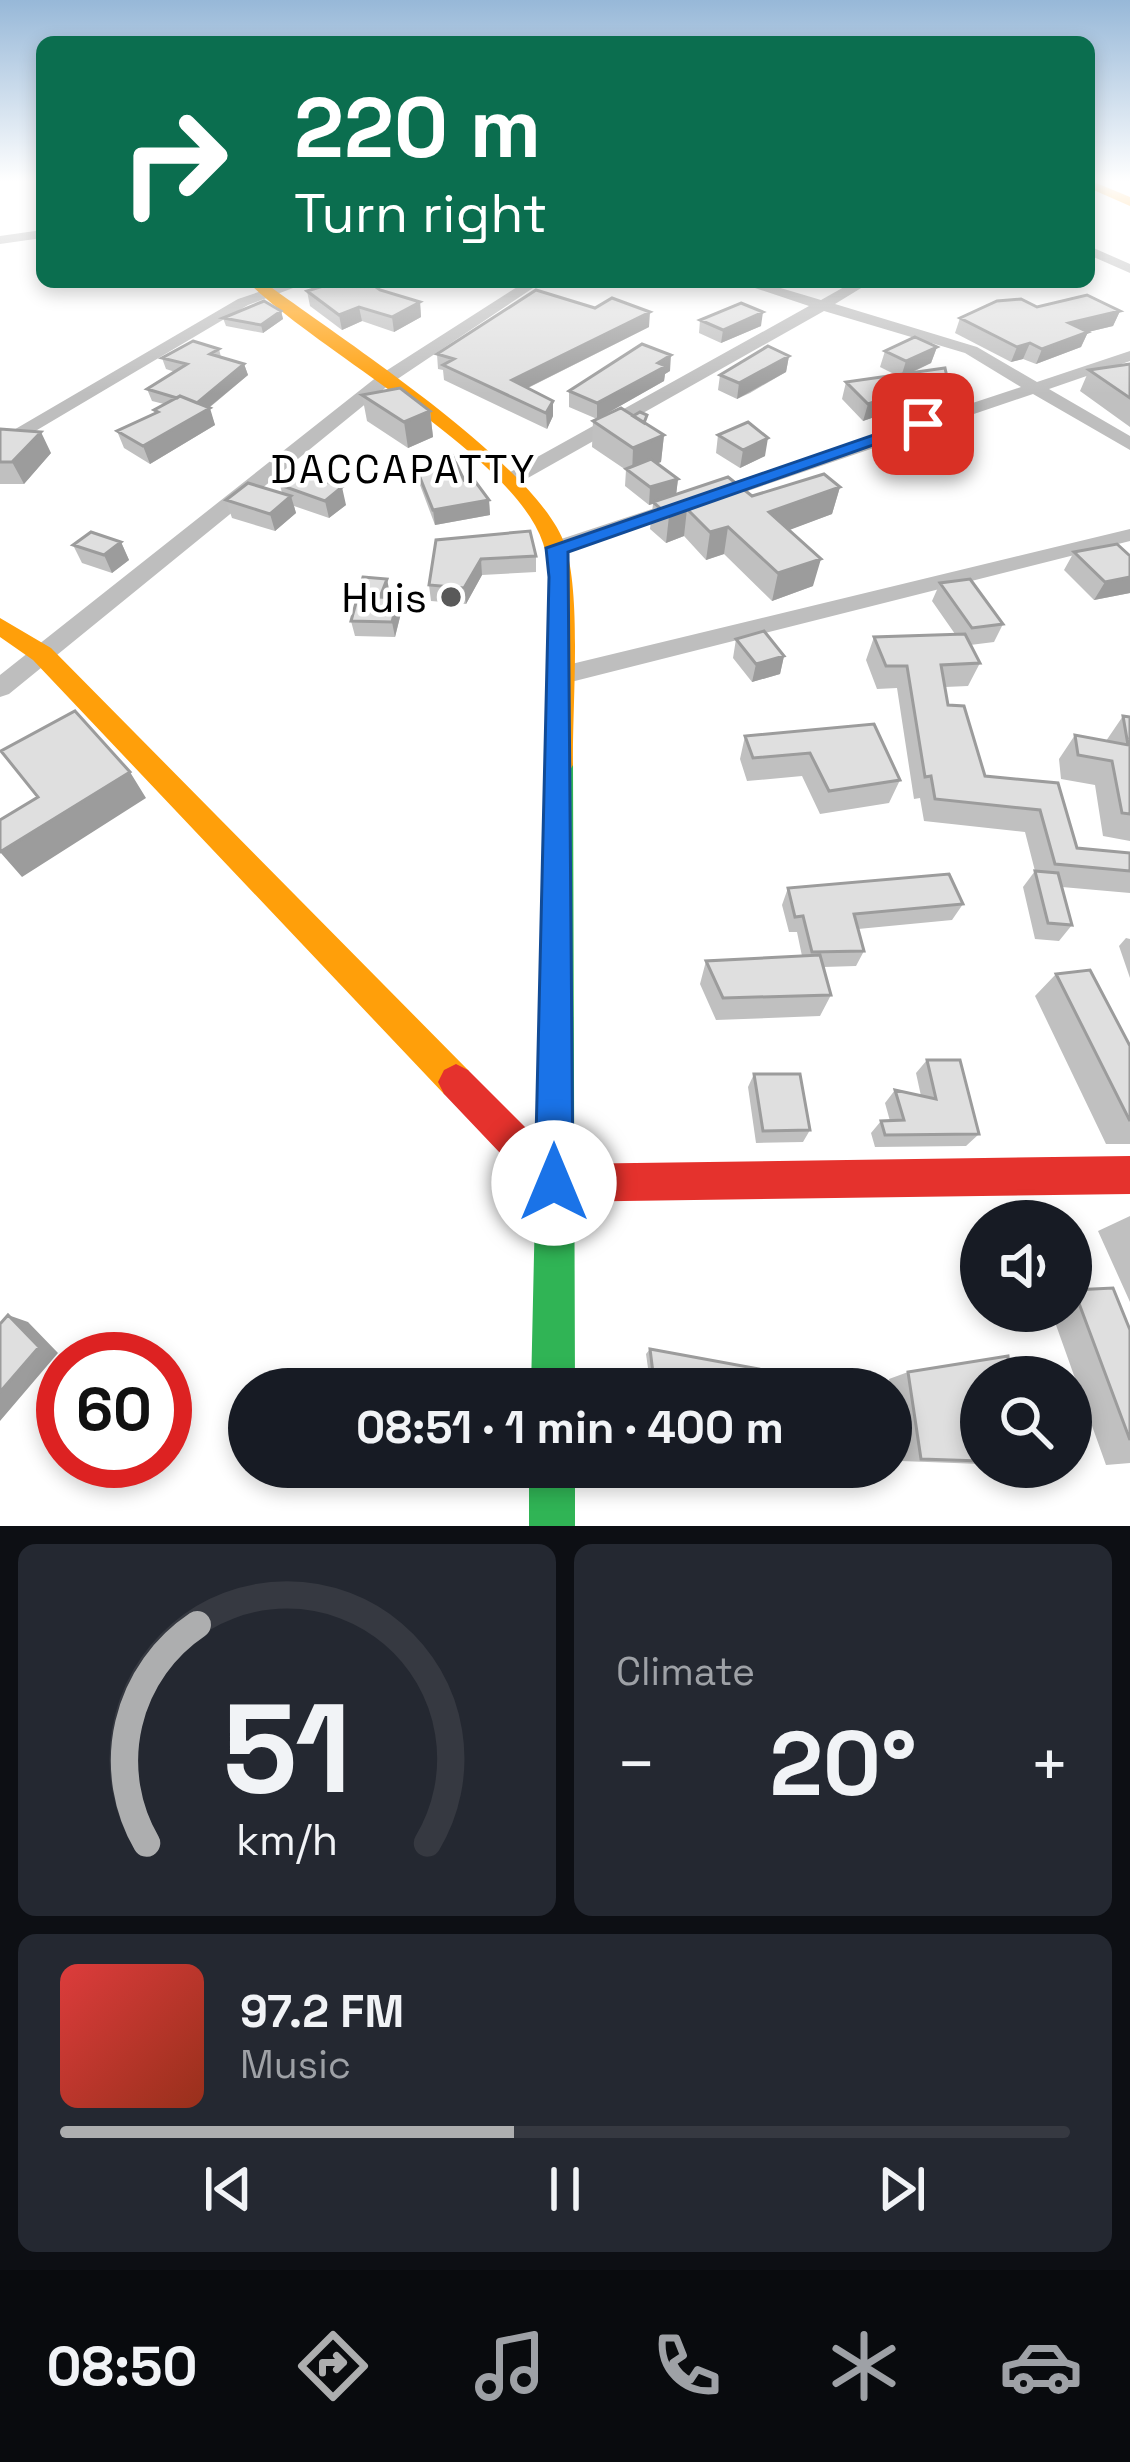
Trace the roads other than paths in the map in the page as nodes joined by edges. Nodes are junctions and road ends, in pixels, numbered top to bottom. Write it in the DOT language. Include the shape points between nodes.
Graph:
graph roads {
  1 [pos="1095,253"];
  2 [pos="1130,269"];
  3 [pos="258,288"];
  4 [pos="264,288"];
  5 [pos="526,288"];
  6 [pos="765,288"];
  7 [pos="853,288"];
  8 [pos="823,305"];
  9 [pos="1130,356"];
  10 [pos="384,380"];
  11 [pos="1036,387"];
  12 [pos="1130,444"];
  13 [pos="0,446"];
  14 [pos="512,479"];
  15 [pos="1130,535"];
  16 [pos="557,548"];
  17 [pos="0,626"];
  18 [pos="42,654"];
  19 [pos="559,676"];
  20 [pos="0,688"];
  21 [pos="1130,1175"];
  22 [pos="554,1183"];
  23 [pos="553,1368"];
  24 [pos="552,1488"];
  25 [pos="552,1526"];
  1 -- 2 [label="street"];
  3 -- 13 [label="street"];
  4 -- 10 [label="main road"];
  5 -- 10 [label="street"];
  6 -- 8 [label="street"];
  7 -- 8 [label="street"];
  8 -- 11 [label="street" via="971,350"];
  8 -- 14 [label="street"];
  9 -- 11 [label="street"];
  10 -- 14 [label="main road"];
  10 -- 18 [label="street"];
  11 -- 12 [label="street"];
  11 -- 16 [label="street"];
  14 -- 16 [label="main road"];
  15 -- 19 [label="street"];
  16 -- 19 [label="main road"];
  17 -- 18 [label="main road"];
  18 -- 20 [label="street"];
  18 -- 22 [label="main road"];
  19 -- 22 [label="main road"];
  21 -- 22 [label="main road"];
  22 -- 23 [label="main road"];
  24 -- 25 [label="main road"];
}
